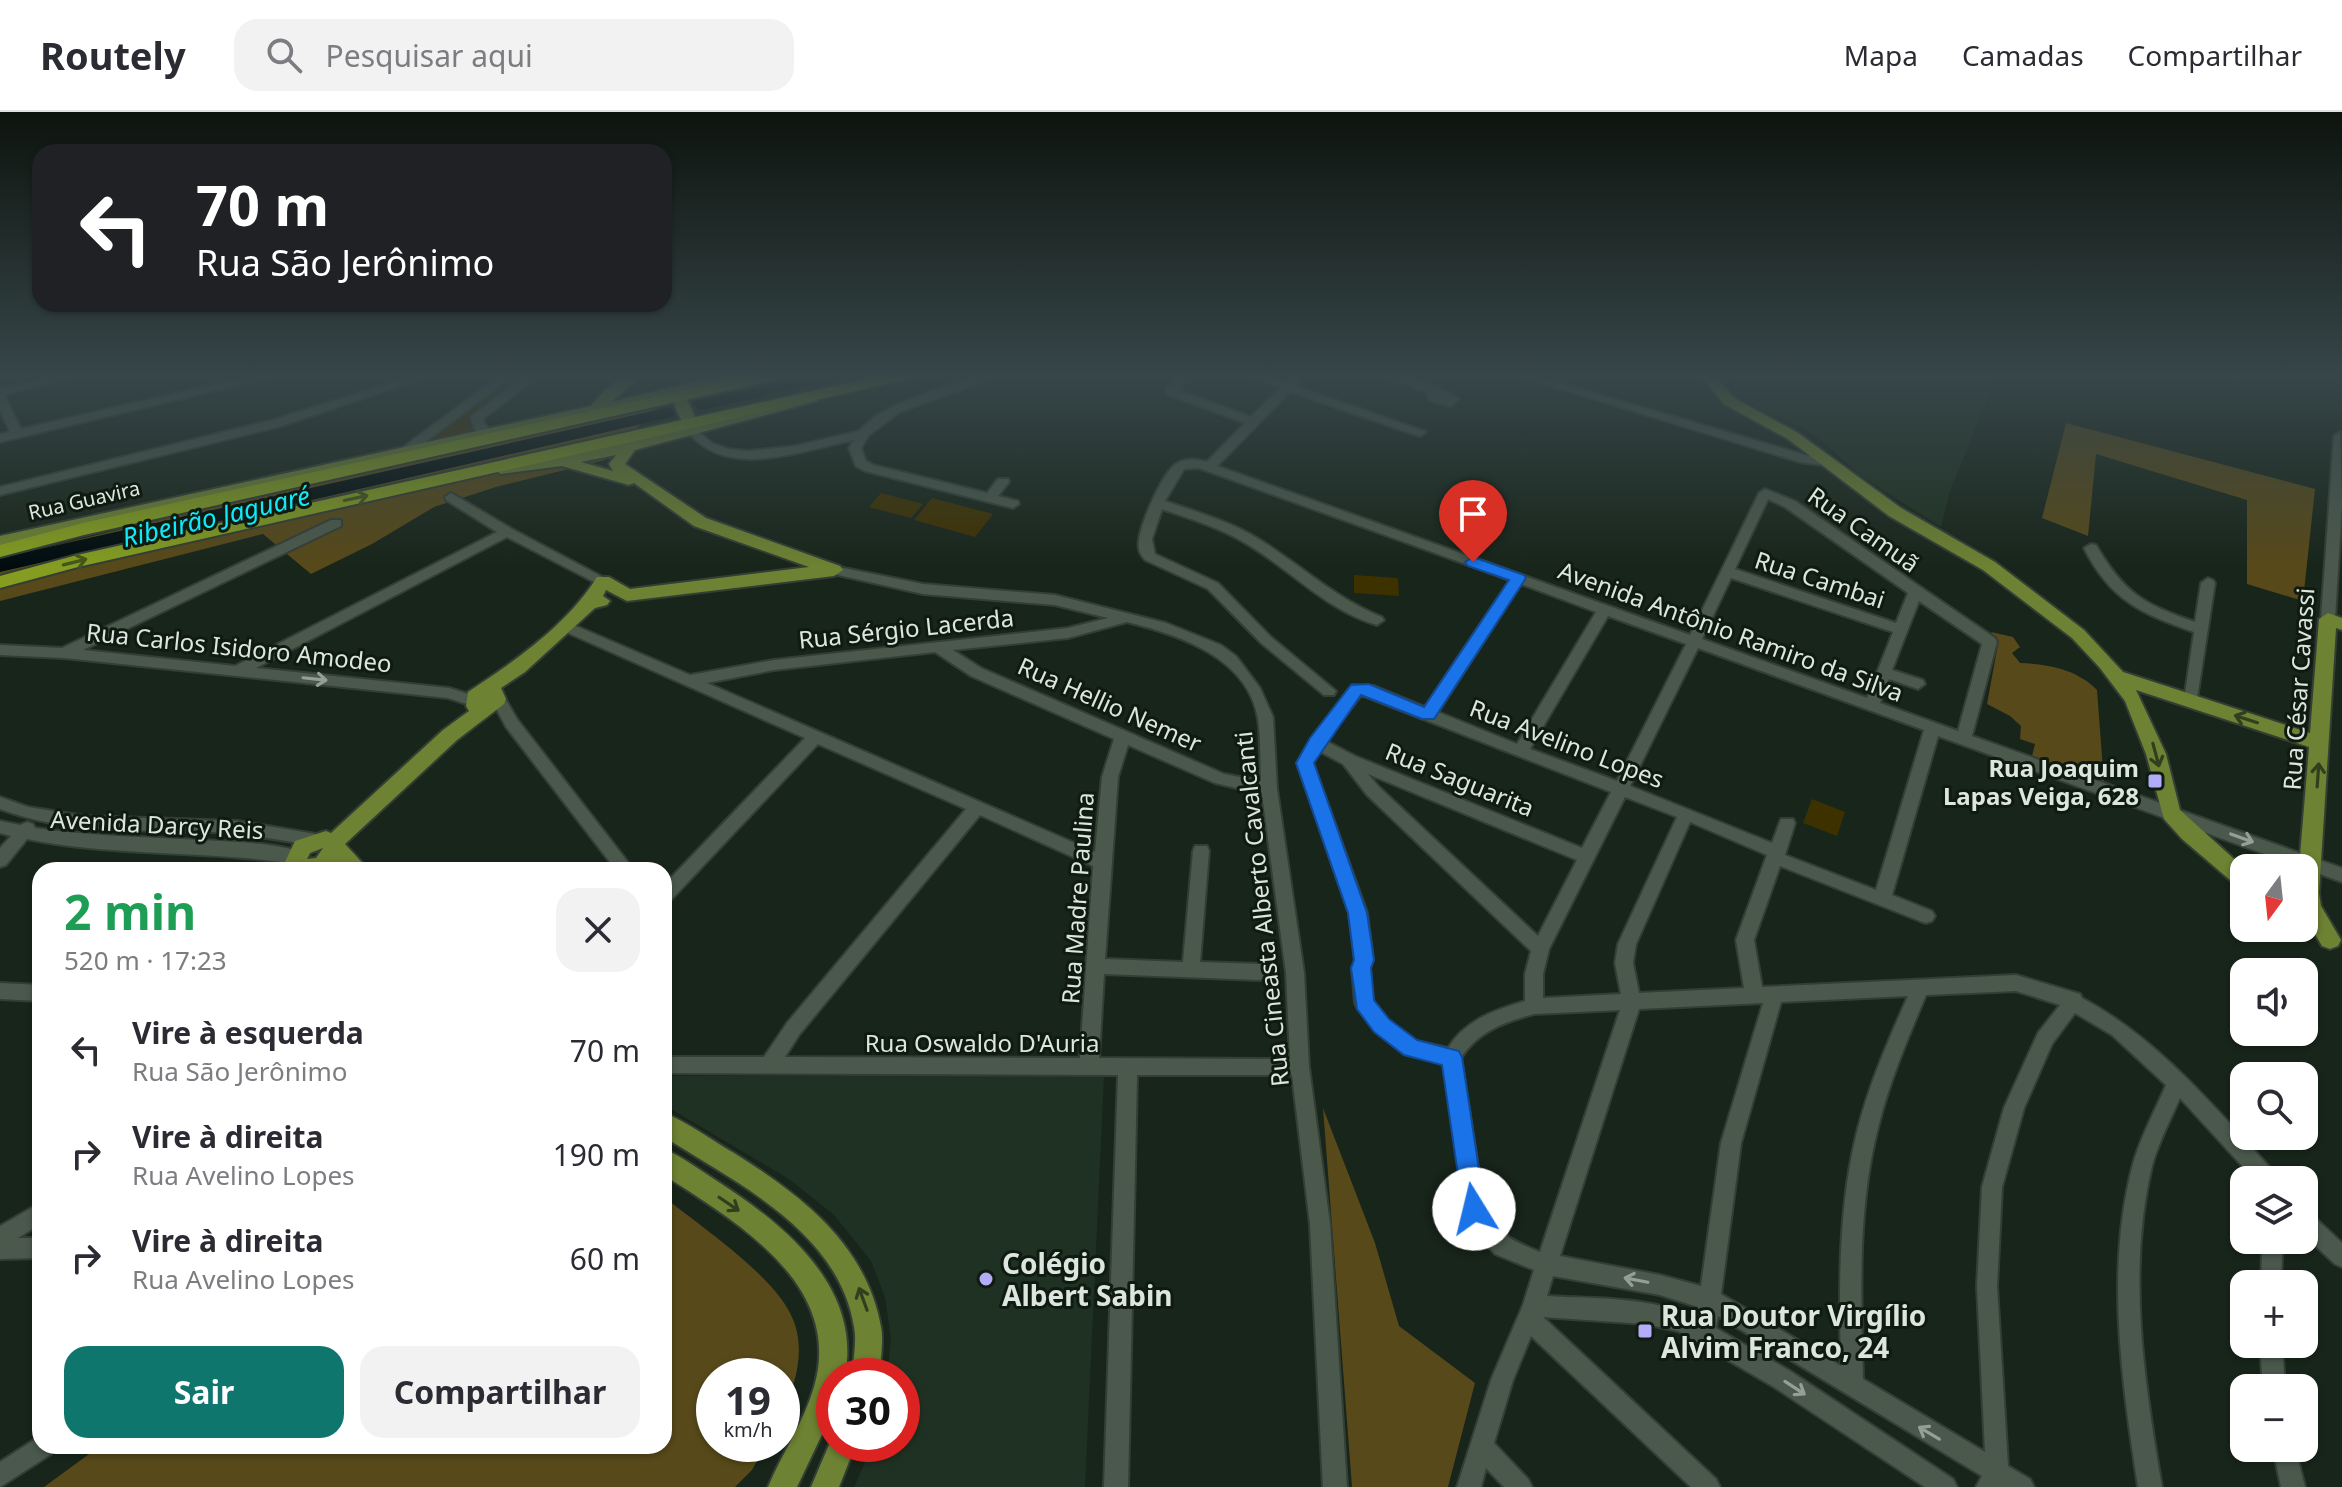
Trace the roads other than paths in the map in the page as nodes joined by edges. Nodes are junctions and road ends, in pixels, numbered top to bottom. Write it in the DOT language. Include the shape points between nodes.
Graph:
graph roads {
  1 [pos="211,439"];
  2 [pos="422,439"];
  3 [pos="457,439"];
  4 [pos="475,439"];
  5 [pos="585,439"];
  6 [pos="663,439"];
  7 [pos="699,439"];
  8 [pos="838,439"];
  9 [pos="858,439"];
  10 [pos="1236,439"];
  11 [pos="1737,439"];
  12 [pos="1797,439"];
  13 [pos="2341,439"];
  14 [pos="630,447"];
  15 [pos="406,451"];
  16 [pos="559,462"];
  17 [pos="1829,462"];
  18 [pos="1209,467"];
  19 [pos="455,476"];
  20 [pos="1003,482"];
  21 [pos="651,489"];
  22 [pos="0,491"];
  23 [pos="451,497"];
  24 [pos="990,498"];
  25 [pos="1159,503"];
  26 [pos="1013,504"];
  27 [pos="336,523"];
  28 [pos="507,532"];
  29 [pos="0,541"];
  30 [pos="2091,548"];
  31 [pos="0,551"];
  32 [pos="834,570"];
  33 [pos="1726,571"];
  34 [pos="1518,578"];
  35 [pos="603,581"];
  36 [pos="0,582"];
  37 [pos="2208,583"];
  38 [pos="1915,592"];
  39 [pos="627,595"];
  40 [pos="590,603"];
  41 [pos="1605,609"];
  42 [pos="1127,618"];
  43 [pos="1377,620"];
  44 [pos="2335,622"];
  45 [pos="564,626"];
  46 [pos="1900,629"];
  47 [pos="2202,630"];
  48 [pos="1695,641"];
  49 [pos="937,647"];
  50 [pos="0,650"];
  51 [pos="64,653"];
  52 [pos="237,671"];
  53 [pos="1886,673"];
  54 [pos="2118,677"];
  55 [pos="689,681"];
  56 [pos="1918,684"];
  57 [pos="2152,688"];
  58 [pos="1329,691"];
  59 [pos="2133,699"];
  60 [pos="485,700"];
  61 [pos="2191,701"];
  62 [pos="1872,704"];
  63 [pos="1428,715"];
  64 [pos="1933,727"];
  65 [pos="816,736"];
  66 [pos="1123,736"];
  67 [pos="1964,738"];
  68 [pos="1316,743"];
  69 [pos="2320,743"];
  70 [pos="1520,752"];
  71 [pos="1349,760"];
  72 [pos="1619,788"];
  73 [pos="1269,789"];
  74 [pos="0,803"];
  75 [pos="977,807"];
  76 [pos="2171,813"];
  77 [pos="1686,814"];
  78 [pos="36,817"];
  79 [pos="116,822"];
  80 [pos="1787,823"];
  81 [pos="0,827"];
  82 [pos="23,833"];
  83 [pos="85,840"];
  84 [pos="328,844"];
  85 [pos="1201,851"];
  86 [pos="2284,854"];
  87 [pos="2313,854"];
  88 [pos="1777,855"];
  89 [pos="1587,857"];
  90 [pos="0,860"];
  91 [pos="298,862"];
  92 [pos="320,862"];
  93 [pos="349,862"];
  94 [pos="620,862"];
  95 [pos="1102,862"];
  96 [pos="2318,866"];
  97 [pos="2230,868"];
  98 [pos="2342,875"];
  99 [pos="672,888"];
  100 [pos="1882,899"];
  101 [pos="1926,916"];
  102 [pos="2318,918"];
  103 [pos="2318,932"];
  104 [pos="2336,943"];
  105 [pos="1540,949"];
  106 [pos="1095,966"];
  107 [pos="1191,969"];
  108 [pos="1260,972"];
  109 [pos="1920,989"];
  110 [pos="0,991"];
  111 [pos="32,993"];
  112 [pos="1764,995"];
  113 [pos="2074,1000"];
  114 [pos="1632,1002"];
  115 [pos="1534,1006"];
  116 [pos="1452,1057"];
  117 [pos="672,1065"];
  118 [pos="1089,1065"];
  119 [pos="1128,1066"];
  120 [pos="768,1067"];
  121 [pos="1300,1067"];
  122 [pos="2177,1082"];
  123 [pos="672,1129"];
  124 [pos="672,1166"];
  125 [pos="2255,1166"];
  126 [pos="32,1218"];
  127 [pos="2318,1234"];
  128 [pos="0,1238"];
  129 [pos="32,1248"];
  130 [pos="0,1249"];
  131 [pos="2342,1257"];
  132 [pos="1545,1264"];
  133 [pos="1711,1300"];
  134 [pos="1530,1312"];
  135 [pos="1705,1333"];
  136 [pos="869,1358"];
  137 [pos="1852,1386"];
  138 [pos="1480,1445"];
  139 [pos="32,1454"];
  140 [pos="835,1462"];
  141 [pos="2287,1462"];
  142 [pos="0,1476"];
  143 [pos="1993,1479"];
  144 [pos="782,1487"];
  145 [pos="825,1487"];
  146 [pos="1116,1487"];
  147 [pos="1335,1487"];
  148 [pos="1469,1487"];
  149 [pos="1520,1487"];
  150 [pos="1708,1487"];
  151 [pos="1945,1487"];
  152 [pos="2022,1487"];
  153 [pos="2150,1487"];
  154 [pos="2293,1487"];
  1 -- 22 [label="street"];
  2 -- 15 [label="street"];
  3 -- 15 [label="main road, Rua Guavira"];
  4 -- 31 [label="highway"];
  5 -- 19 [label="highway"];
  6 -- 14 [label="main road"];
  7 -- 8 [label="street" via="715,451 750,456"];
  9 -- 24 [label="street" via="857,456 869,468"];
  10 -- 18 [label="street"];
  11 -- 17 [label="street"];
  12 -- 17 [label="main road"];
  13 -- 44 [label="street, Rua César Cavassi"];
  14 -- 16 [label="main road"];
  14 -- 21 [label="main road, Rua Cineasta Alberto Cavalcanti" via="617,464"];
  15 -- 29 [label="main road, Rua Guavira"];
  16 -- 19 [label="main road"];
  16 -- 21 [label="main road, Rua Cineasta Alberto Cavalcanti" via="598,469"];
  17 -- 54 [label="main road" via="1879,502 2009,581 2078,634"];
  18 -- 25 [label="street, Avenida Antônio Ramiro da Silva" via="1186,464 1174,471"];
  18 -- 34 [label="street, Avenida Antônio Ramiro da Silva"];
  36 -- 19 [label="highway, one-way"];
  20 -- 24 [label="street"];
  21 -- 32 [label="main road, Rua Cineasta Alberto Cavalcanti" via="700,522"];
  23 -- 28 [label="street"];
  24 -- 26 [label="street"];
  25 -- 43 [label="street" via="1262,546 1327,597"];
  25 -- 58 [label="street" via="1145,547 1150,557 1213,586 1266,640"];
  27 -- 51 [label="street"];
  28 -- 35 [label="street"];
  28 -- 52 [label="street"];
  30 -- 47 [label="street" via="2105,577 2122,594"];
  32 -- 39 [label="main road"];
  32 -- 42 [label="street, Rua Cineasta Alberto Cavalcanti" via="923,589 1055,600"];
  33 -- 38 [label="street, Rua Camuã" via="1765,493 1790,504"];
  33 -- 46 [label="street, Rua Cambai"];
  33 -- 48 [label="street"];
  34 -- 41 [label="street, Avenida Antônio Ramiro da Silva"];
  34 -- 63 [label="street"];
  35 -- 39 [label="main road"];
  35 -- 40 [label="main road"];
  37 -- 47 [label="street"];
  38 -- 46 [label="street, Rua Camuã"];
  38 -- 67 [label="street" via="1990,642"];
  39 -- 40 [label="main road"];
  40 -- 45 [label="main road"];
  41 -- 48 [label="street, Avenida Antônio Ramiro da Silva"];
  41 -- 70 [label="street"];
  42 -- 49 [label="street, Rua Sérgio Lacerda" via="1068,633"];
  42 -- 73 [label="street, Rua Cineasta Alberto Cavalcanti" via="1205,644 1245,676 1265,717"];
  44 -- 69 [label="main road, Rua César Cavassi"];
  45 -- 55 [label="street"];
  45 -- 60 [label="main road"];
  46 -- 53 [label="street, Rua Camuã"];
  47 -- 61 [label="street"];
  48 -- 62 [label="street, Avenida Antônio Ramiro da Silva"];
  48 -- 72 [label="street"];
  49 -- 55 [label="street, Rua Sérgio Lacerda" via="774,665"];
  49 -- 66 [label="street, Rua Hellio Nemer" via="976,672"];
  50 -- 51 [label="street, Rua Carlos Isidoro Amodeo"];
  51 -- 52 [label="street, Rua Carlos Isidoro Amodeo"];
  52 -- 60 [label="street, Rua Carlos Isidoro Amodeo, one-way"];
  53 -- 56 [label="street"];
  53 -- 62 [label="street, Rua Camuã"];
  54 -- 57 [label="main road"];
  54 -- 59 [label="main road"];
  55 -- 65 [label="street"];
  57 -- 59 [label="main road" via="2136,690"];
  57 -- 61 [label="main road"];
  59 -- 76 [label="main road, one-way" via="2156,754"];
  60 -- 84 [label="main road"];
  60 -- 94 [label="street, Rua Carlos Isidoro Amodeo" via="511,723"];
  69 -- 61 [label="main road, one-way"];
  62 -- 64 [label="street, Avenida Antônio Ramiro da Silva"];
  63 -- 68 [label="street, Rua Avelino Lopes" via="1357,689"];
  63 -- 70 [label="street, Rua Avelino Lopes"];
  64 -- 67 [label="street, Avenida Antônio Ramiro da Silva"];
  64 -- 100 [label="street"];
  65 -- 75 [label="street"];
  65 -- 99 [label="street"];
  66 -- 73 [label="street, Rua Hellio Nemer" via="1221,779"];
  66 -- 95 [label="street, Rua Madre Paulina" via="1110,777"];
  67 -- 76 [label="street, Avenida Antônio Ramiro da Silva"];
  68 -- 71 [label="street, Rua Saguarita"];
  68 -- 116 [label="street" via="1305,763 1358,913 1364,1003 1382,1026 1411,1048"];
  87 -- 69 [label="main road, Rua César Cavassi, one-way"];
  70 -- 72 [label="street, Rua Avelino Lopes"];
  71 -- 89 [label="street, Rua Saguarita"];
  71 -- 105 [label="street" via="1373,791"];
  72 -- 77 [label="street, Rua Avelino Lopes"];
  72 -- 89 [label="street"];
  73 -- 121 [label="street, Rua Cineasta Alberto Cavalcanti" via="1295,973"];
  74 -- 78 [label="street, Avenida Darcy Reis"];
  75 -- 95 [label="street"];
  75 -- 120 [label="street" via="793,1029"];
  76 -- 86 [label="street, Avenida Antônio Ramiro da Silva, one-way"];
  76 -- 97 [label="main road"];
  77 -- 88 [label="street, Rua Avelino Lopes"];
  77 -- 114 [label="street" via="1627,944 1624,963"];
  78 -- 79 [label="street, Avenida Darcy Reis"];
  78 -- 82 [label="street"];
  79 -- 83 [label="street"];
  79 -- 84 [label="street, Avenida Darcy Reis" via="236,826 289,832"];
  80 -- 88 [label="street"];
  81 -- 82 [label="street, Avenida Darcy Reis"];
  82 -- 83 [label="street, Avenida Darcy Reis"];
  82 -- 90 [label="street"];
  83 -- 91 [label="street, Avenida Darcy Reis" via="252,849"];
  84 -- 92 [label="main road" via="328,860"];
  84 -- 93 [label="main road, Avenida Darcy Reis"];
  85 -- 107 [label="street"];
  88 -- 100 [label="street, Rua Avelino Lopes"];
  88 -- 112 [label="street" via="1745,940"];
  89 -- 105 [label="street"];
  95 -- 106 [label="street, Rua Madre Paulina"];
  96 -- 98 [label="street, Avenida Antônio Ramiro da Silva"];
  100 -- 101 [label="street, Rua Avelino Lopes"];
  102 -- 104 [label="main road, Rua César Cavassi"];
  103 -- 104 [label="main road"];
  105 -- 115 [label="street"];
  106 -- 107 [label="street"];
  106 -- 118 [label="street, Rua Madre Paulina"];
  107 -- 108 [label="street"];
  109 -- 112 [label="street"];
  109 -- 113 [label="street" via="2016,983"];
  109 -- 137 [label="street" via="1867,1131 1854,1207"];
  110 -- 111 [label="street"];
  112 -- 114 [label="street"];
  112 -- 133 [label="street" via="1731,1143"];
  113 -- 122 [label="street" via="2132,1038"];
  113 -- 143 [label="street" via="2045,1039 2014,1108 1992,1187 1987,1286"];
  114 -- 115 [label="street"];
  114 -- 132 [label="street"];
  115 -- 116 [label="street" via="1476,1029"];
  116 -- 132 [label="street" via="1474,1209 1502,1247"];
  117 -- 120 [label="street, Rua Oswaldo D'Auria"];
  118 -- 119 [label="street, Rua Oswaldo D'Auria"];
  118 -- 120 [label="street, Rua Oswaldo D'Auria"];
  119 -- 121 [label="street, Rua Oswaldo D'Auria"];
  119 -- 146 [label="street"];
  121 -- 147 [label="street, Rua Cineasta Alberto Cavalcanti" via="1320,1224"];
  122 -- 125 [label="street"];
  122 -- 153 [label="street" via="2143,1165 2128,1293"];
  136 -- 123 [label="main road, one-way" via="867,1311 855,1279 827,1239 765,1189"];
  124 -- 144 [label="main road, one-way" via="745,1215 797,1262 820,1291 829,1314 834,1356 827,1391"];
  126 -- 128 [label="street"];
  127 -- 131 [label="street"];
  129 -- 130 [label="street"];
  133 -- 132 [label="street, one-way"];
  132 -- 134 [label="street"];
  133 -- 135 [label="street"];
  133 -- 137 [label="street"];
  134 -- 135 [label="street" via="1645,1313"];
  134 -- 138 [label="street"];
  134 -- 150 [label="street"];
  135 -- 151 [label="street, one-way"];
  143 -- 137 [label="street, one-way" via="1967,1457"];
  138 -- 148 [label="street"];
  138 -- 149 [label="street"];
  139 -- 142 [label="street"];
  140 -- 145 [label="main road"];
  141 -- 154 [label="street"];
  143 -- 152 [label="street"];
}
